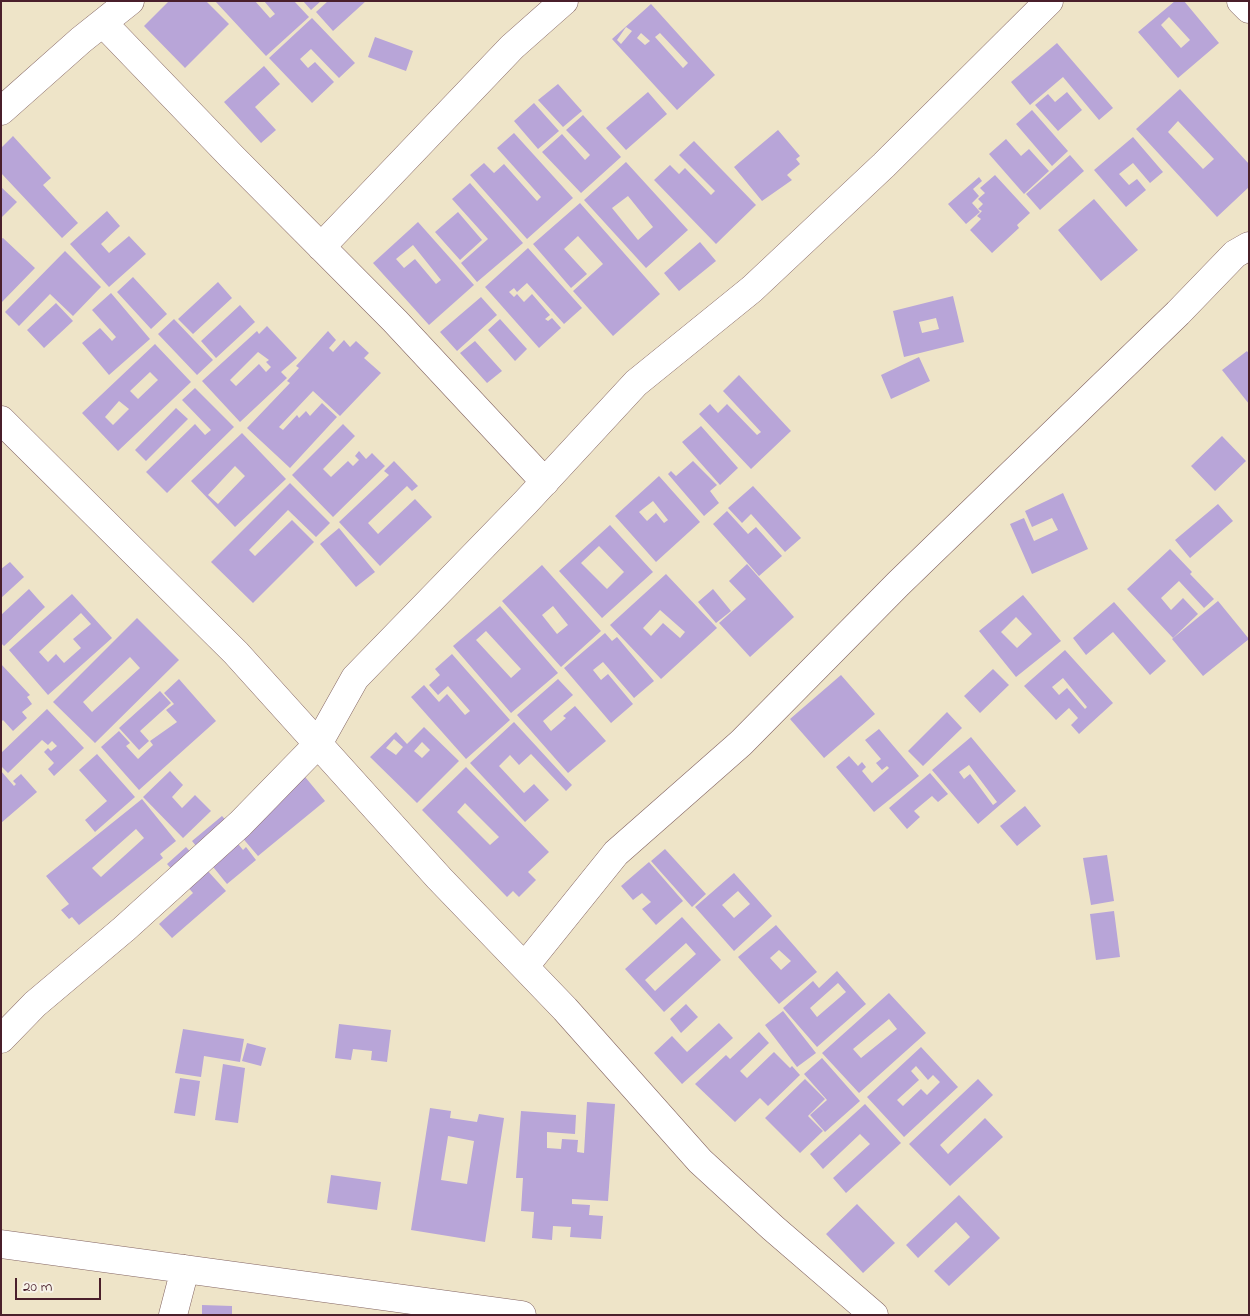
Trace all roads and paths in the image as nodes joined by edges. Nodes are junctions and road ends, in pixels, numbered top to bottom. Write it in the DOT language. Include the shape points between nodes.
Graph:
graph roads {
  1 [pos="130,1"];
  2 [pos="564,1"];
  3 [pos="1049,1"];
  4 [pos="1241,1"];
  5 [pos="1249,9"];
  6 [pos="103,22"];
  7 [pos="1,111"];
  8 [pos="1249,246"];
  9 [pos="321,247"];
  10 [pos="1,420"];
  11 [pos="545,482"];
  12 [pos="318,744"];
  13 [pos="525,966"];
  14 [pos="1,1039"];
  15 [pos="1,1244"];
  16 [pos="185,1270"];
  17 [pos="172,1315"];
  18 [pos="522,1315"];
  19 [pos="874,1315"];
  1 -- 6 [label="street"];
  2 -- 9 [label="street" via="512,48"];
  3 -- 11 [label="street" via="884,165 752,289 636,383"];
  4 -- 5 [label="street"];
  6 -- 7 [label="street"];
  6 -- 9 [label="street"];
  8 -- 13 [label="street" via="1234,254 1178,313 898,584 741,742 616,853"];
  9 -- 11 [label="street" via="395,321"];
  10 -- 12 [label="street" via="236,653"];
  11 -- 12 [label="street" via="355,678"];
  12 -- 13 [label="street" via="439,878"];
  12 -- 14 [label="street" via="240,824 35,1004"];
  13 -- 19 [label="street" via="700,1161"];
  15 -- 16 [label="street"];
  16 -- 17 [label="street"];
  16 -- 18 [label="street"];
}
